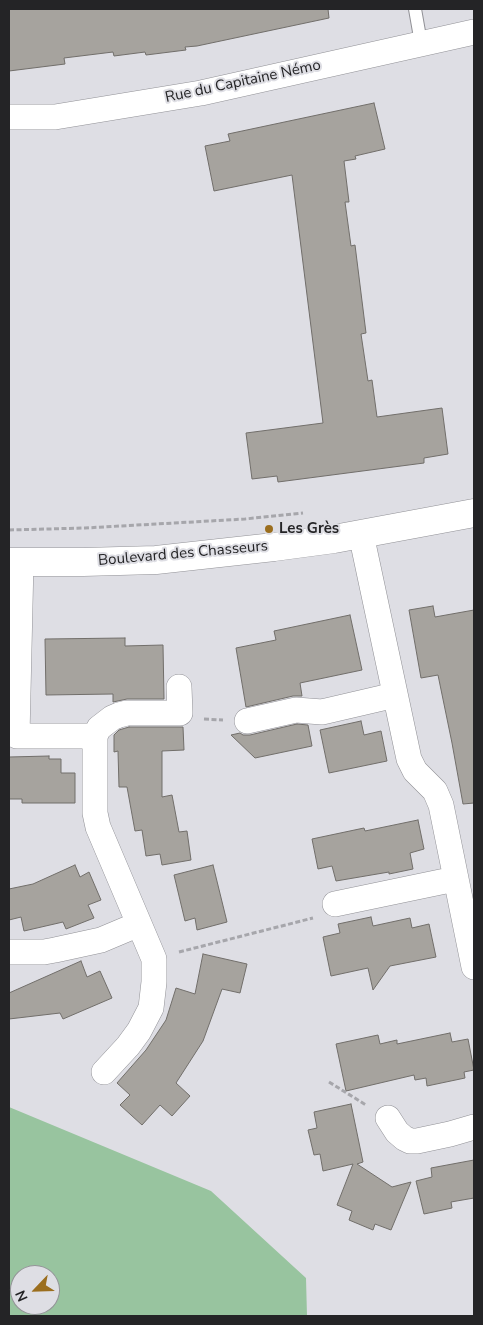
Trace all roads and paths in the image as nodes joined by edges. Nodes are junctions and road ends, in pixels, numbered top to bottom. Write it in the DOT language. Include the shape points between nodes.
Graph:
graph roads {
  1 [pos="415,9"];
  2 [pos="474,32"];
  3 [pos="421,43"];
  4 [pos="9,117"];
  5 [pos="311,512"];
  6 [pos="474,513"];
  7 [pos="9,530"];
  8 [pos="361,534"];
  9 [pos="15,562"];
  10 [pos="179,687"];
  11 [pos="396,695"];
  12 [pos="180,712"];
  13 [pos="246,720"];
  14 [pos="13,736"];
  15 [pos="95,736"];
  16 [pos="455,879"];
  17 [pos="335,904"];
  18 [pos="139,924"];
  19 [pos="9,952"];
  20 [pos="154,959"];
  21 [pos="474,967"];
  22 [pos="104,1072"];
  23 [pos="329,1082"];
  24 [pos="388,1118"];
  25 [pos="474,1127"];
  1 -- 3 [label="lane"];
  2 -- 3 [label="street, Rue du Capitaine Némo"];
  3 -- 4 [label="street, Rue du Capitaine Némo" via="201,93 55,117"];
  5 -- 7 [label="path" via="245,519"];
  6 -- 8 [label="street, Boulevard des Chasseurs"];
  8 -- 9 [label="street, Boulevard des Chasseurs" via="156,560"];
  8 -- 11 [label="street"];
  9 -- 14 [label="street"];
  10 -- 12 [label="street"];
  11 -- 13 [label="street" via="322,712 296,710"];
  11 -- 16 [label="street" via="411,766 435,791 441,805"];
  12 -- 13 [label="path" via="196,719"];
  12 -- 15 [label="street" via="119,715 99,728"];
  14 -- 15 [label="street"];
  15 -- 18 [label="street" via="95,813 98,827"];
  16 -- 17 [label="street"];
  16 -- 21 [label="street"];
  17 -- 20 [label="path" via="319,917"];
  18 -- 19 [label="street" via="101,940 55,950"];
  18 -- 20 [label="street"];
  20 -- 22 [label="street" via="151,1008 128,1046"];
  23 -- 24 [label="path"];
  24 -- 25 [label="street" via="397,1132 410,1141"];
}
